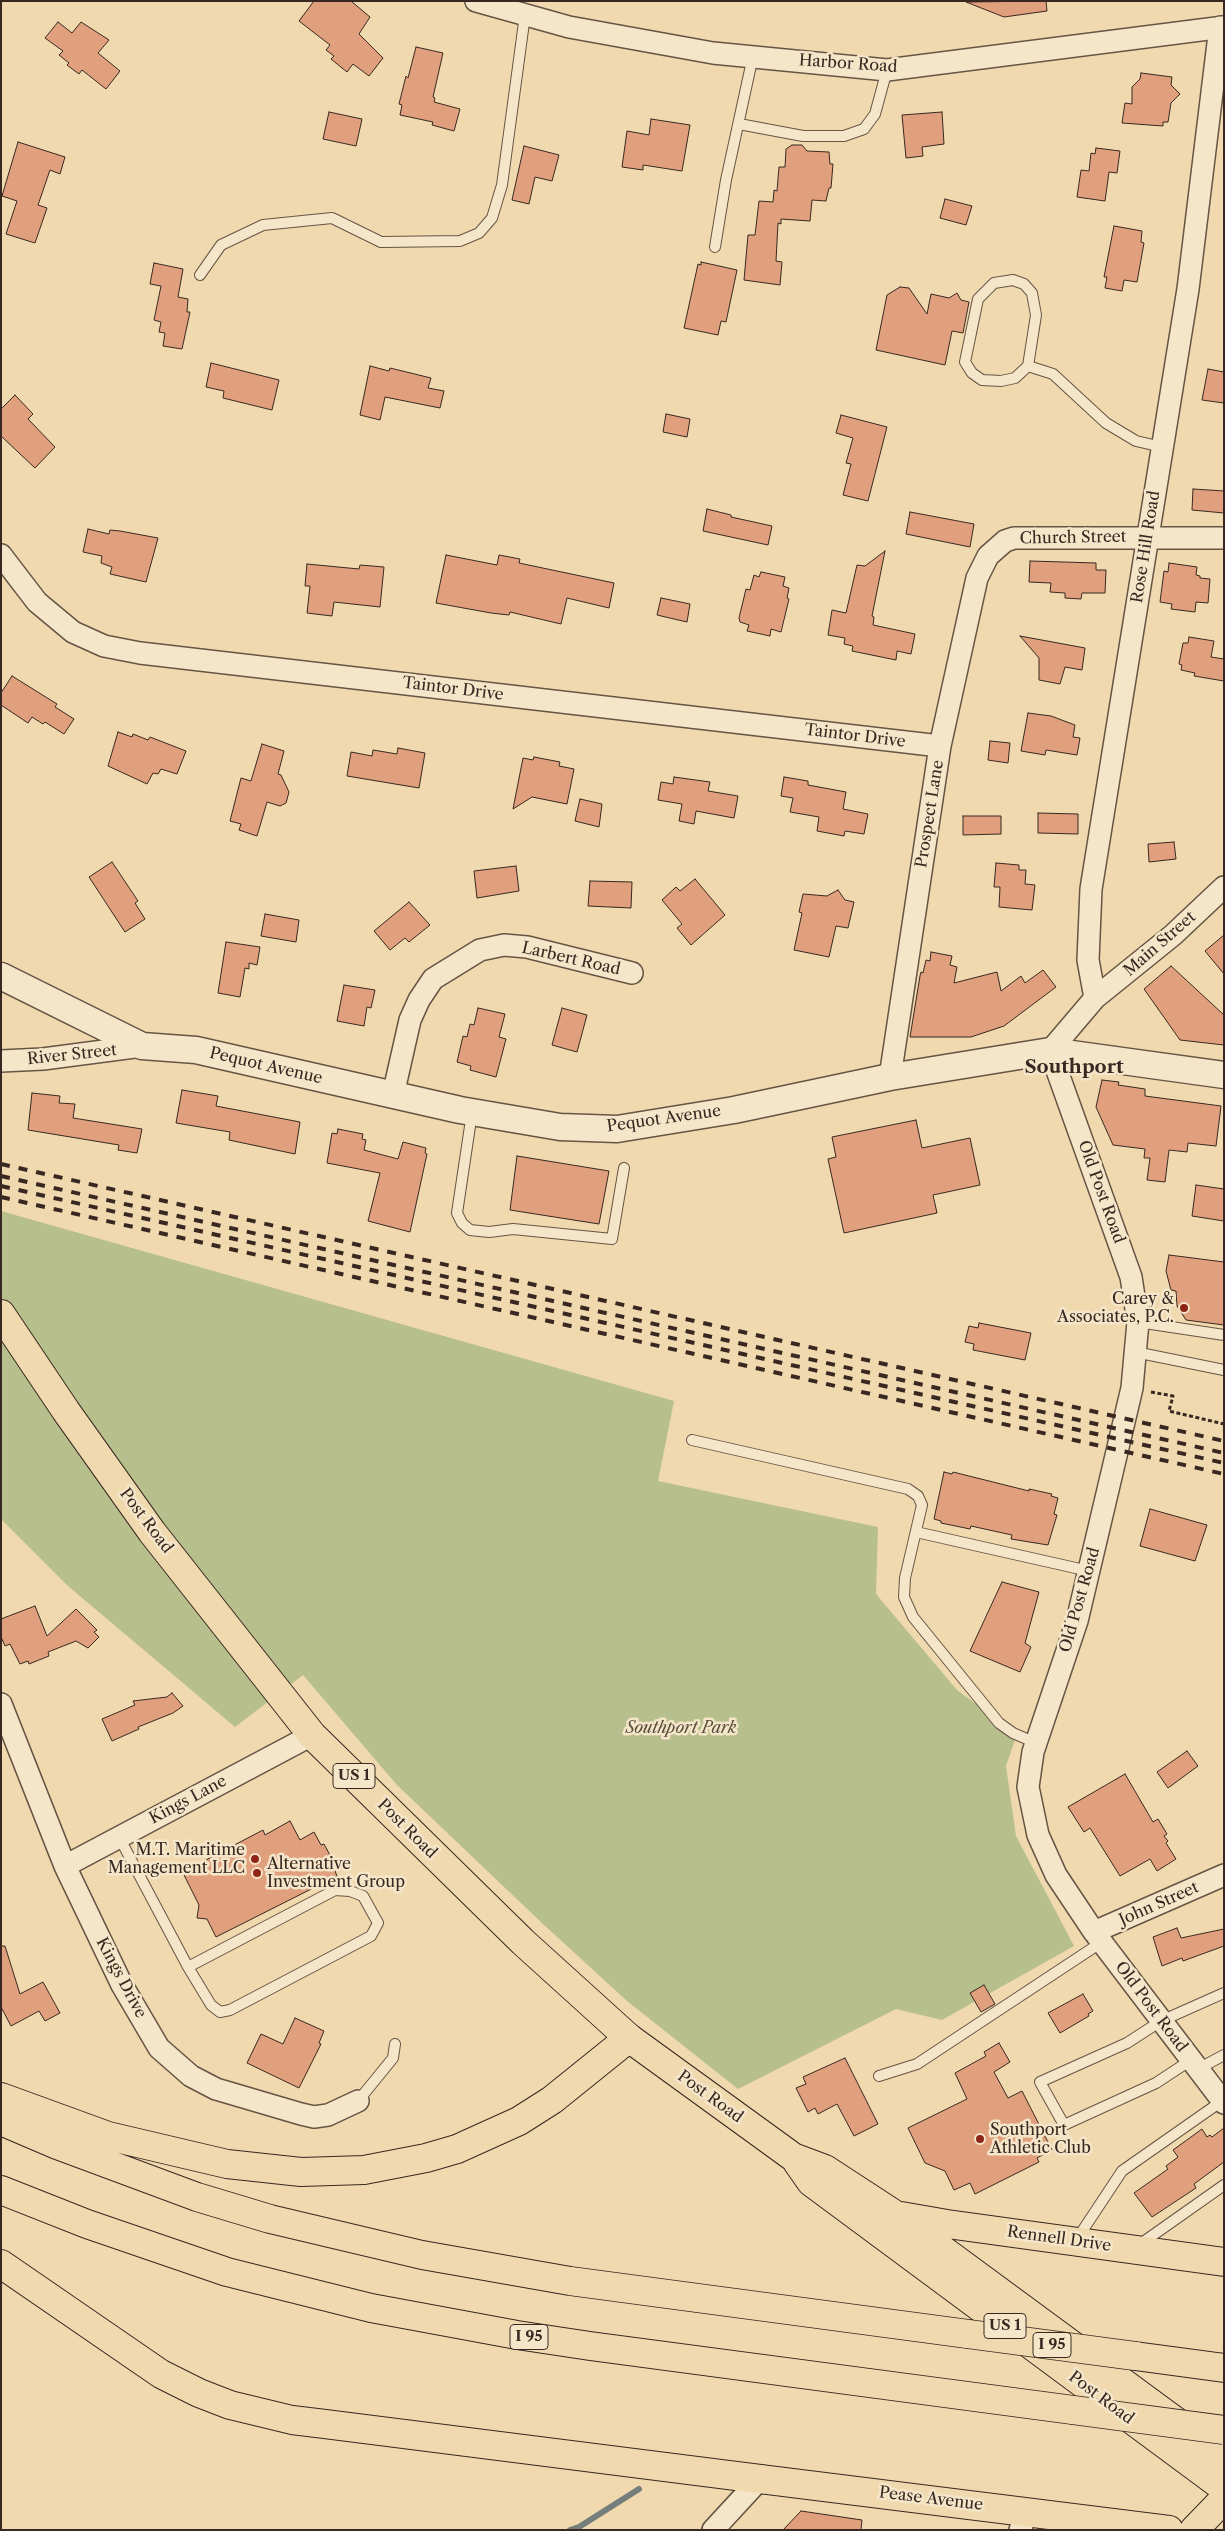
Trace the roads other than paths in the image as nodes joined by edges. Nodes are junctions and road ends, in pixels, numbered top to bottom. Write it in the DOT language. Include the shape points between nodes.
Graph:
graph roads {
  1 [pos="476,1"];
  2 [pos="525,15"];
  3 [pos="1222,27"];
  4 [pos="753,56"];
  5 [pos="887,70"];
  6 [pos="739,124"];
  7 [pos="715,247"];
  8 [pos="200,275"];
  9 [pos="1028,366"];
  10 [pos="1162,447"];
  11 [pos="1147,537"];
  12 [pos="1224,538"];
  13 [pos="1,555"];
  14 [pos="988,556"];
  15 [pos="940,746"];
  16 [pos="1224,888"];
  17 [pos="632,974"];
  18 [pos="1,976"];
  19 [pos="1095,998"];
  20 [pos="142,1046"];
  21 [pos="1050,1051"];
  22 [pos="1,1061"];
  23 [pos="1224,1075"];
  24 [pos="890,1077"];
  25 [pos="393,1096"];
  26 [pos="472,1112"];
  27 [pos="624,1168"];
  28 [pos="1,1314"];
  29 [pos="1138,1322"];
  30 [pos="1224,1335"];
  31 [pos="1135,1352"];
  32 [pos="1224,1370"];
  33 [pos="692,1440"];
  34 [pos="916,1532"];
  35 [pos="1089,1571"];
  36 [pos="1,1704"];
  37 [pos="312,1735"];
  38 [pos="1036,1743"];
  39 [pos="120,1837"];
  40 [pos="65,1866"];
  41 [pos="1224,1875"];
  42 [pos="1098,1937"];
  43 [pos="188,1967"];
  44 [pos="1224,1993"];
  45 [pos="1161,2021"];
  46 [pos="629,2038"];
  47 [pos="395,2044"];
  48 [pos="1224,2055"];
  49 [pos="1194,2064"];
  50 [pos="879,2076"];
  51 [pos="1,2097"];
  52 [pos="358,2101"];
  53 [pos="1223,2102"];
  54 [pos="1,2122"];
  55 [pos="793,2157"];
  56 [pos="1224,2185"];
  57 [pos="1,2190"];
  58 [pos="894,2214"];
  59 [pos="1076,2241"];
  60 [pos="1133,2250"];
  61 [pos="1224,2262"];
  62 [pos="1,2264"];
  63 [pos="1224,2368"];
  64 [pos="1224,2430"];
  65 [pos="1224,2457"];
  66 [pos="760,2479"];
  67 [pos="1224,2488"];
  68 [pos="1224,2499"];
  69 [pos="1024,2520"];
  70 [pos="713,2530"];
  71 [pos="1169,2530"];
  72 [pos="1194,2530"];
  1 -- 2 [label="street, Harbor Road"];
  2 -- 4 [label="street, Harbor Road" via="694,50"];
  2 -- 8 [label="lane" via="502,185 492,218 479,233 460,241 381,242 332,218 263,225 221,245"];
  3 -- 5 [label="street, Harbor Road"];
  3 -- 10 [label="street, Rose Hill Road" via="1188,290"];
  4 -- 5 [label="street, Harbor Road"];
  4 -- 6 [label="lane"];
  5 -- 6 [label="lane" via="875,114 864,129 844,136 804,136"];
  6 -- 7 [label="lane"];
  9 -- 9 [label="lane" via="1015,378 1001,382 982,380 965,362 978,299 994,283 1013,280 1032,292 1036,315"];
  9 -- 10 [label="lane" via="1053,374 1106,423 1136,441"];
  10 -- 11 [label="street, Rose Hill Road"];
  11 -- 12 [label="street, Church Street"];
  11 -- 14 [label="street, Church Street" via="1014,538 1005,541"];
  11 -- 19 [label="street, Rose Hill Road" via="1091,889 1088,960"];
  13 -- 15 [label="street, Taintor Drive" via="37,602 73,632 113,648"];
  14 -- 15 [label="street, Prospect Lane" via="977,578"];
  15 -- 24 [label="street, Prospect Lane"];
  16 -- 19 [label="street, Main Street" via="1173,935"];
  17 -- 25 [label="street, Larbert Road" via="527,947 480,950 433,979 420,1000 410,1020"];
  18 -- 20 [label="street, Pequot Avenue"];
  19 -- 21 [label="street"];
  20 -- 22 [label="street, River Street" via="100,1053"];
  20 -- 25 [label="street, Pequot Avenue" via="196,1050"];
  21 -- 23 [label="street, Pequot Avenue"];
  21 -- 24 [label="street, Pequot Avenue"];
  21 -- 29 [label="street, Old Post Road" via="1131,1278"];
  24 -- 26 [label="street, Pequot Avenue" via="734,1110 617,1129 560,1127"];
  25 -- 26 [label="street, Pequot Avenue"];
  26 -- 27 [label="lane" via="457,1213 470,1230 514,1229 612,1239"];
  28 -- 37 [label="main road, Post Road / US 1" via="152,1532"];
  29 -- 30 [label="lane"];
  29 -- 31 [label="street, Old Post Road"];
  31 -- 32 [label="lane"];
  31 -- 35 [label="street, Old Post Road" via="1132,1388"];
  33 -- 34 [label="lane" via="908,1489 918,1496 922,1505"];
  34 -- 35 [label="lane"];
  34 -- 38 [label="lane" via="904,1597 913,1617 999,1723"];
  35 -- 38 [label="street, Old Post Road" via="1077,1621"];
  36 -- 40 [label="street, Kings Drive"];
  37 -- 39 [label="street, Kings Lane"];
  37 -- 46 [label="main road, Post Road / US 1" via="523,1942"];
  38 -- 42 [label="street, Old Post Road" via="1028,1787 1038,1835 1056,1875"];
  39 -- 40 [label="street, Kings Lane"];
  39 -- 43 [label="lane"];
  40 -- 52 [label="street, Kings Drive" via="122,1985 159,2048 191,2076 216,2089 314,2117 328,2115"];
  41 -- 42 [label="street, John Street"];
  42 -- 45 [label="street, Old Post Road"];
  42 -- 50 [label="lane" via="917,2064"];
  43 -- 43 [label="lane" via="211,2005 220,2012 230,2010 371,1936 378,1923 363,1896 335,1890"];
  44 -- 45 [label="lane"];
  45 -- 49 [label="street, Old Post Road"];
  45 -- 49 [label="lane" via="1127,2043 1040,2082 1064,2125"];
  46 -- 51 [label="main road" via="552,2100 511,2125 457,2149 364,2170 301,2172 227,2164 108,2136"];
  46 -- 55 [label="main road, Post Road / US 1"];
  47 -- 52 [label="lane" via="393,2058"];
  48 -- 49 [label="lane"];
  49 -- 53 [label="street, Old Post Road"];
  53 -- 59 [label="lane" via="1122,2171"];
  54 -- 63 [label="main road, I 95, bridge" via="197,2197 270,2219 403,2251 570,2281"];
  55 -- 58 [label="main road, Post Road / US 1" via="825,2169"];
  55 -- 67 [label="main road, Post Road / US 1" via="811,2182"];
  56 -- 60 [label="lane"];
  57 -- 64 [label="main road, I 95, bridge" via="87,2224 227,2272 380,2310 590,2346"];
  58 -- 59 [label="main road, Rennell Drive"];
  58 -- 65 [label="main road, Post Road / US 1"];
  59 -- 60 [label="main road, Rennell Drive"];
  60 -- 61 [label="main road, Rennell Drive"];
  62 -- 66 [label="main road, Pease Avenue" via="161,2374 198,2393 245,2409 317,2423"];
  66 -- 69 [label="main road, Pease Avenue"];
  66 -- 70 [label="street"];
  68 -- 72 [label="main road"];
  69 -- 71 [label="main road, Pease Avenue"];
}
